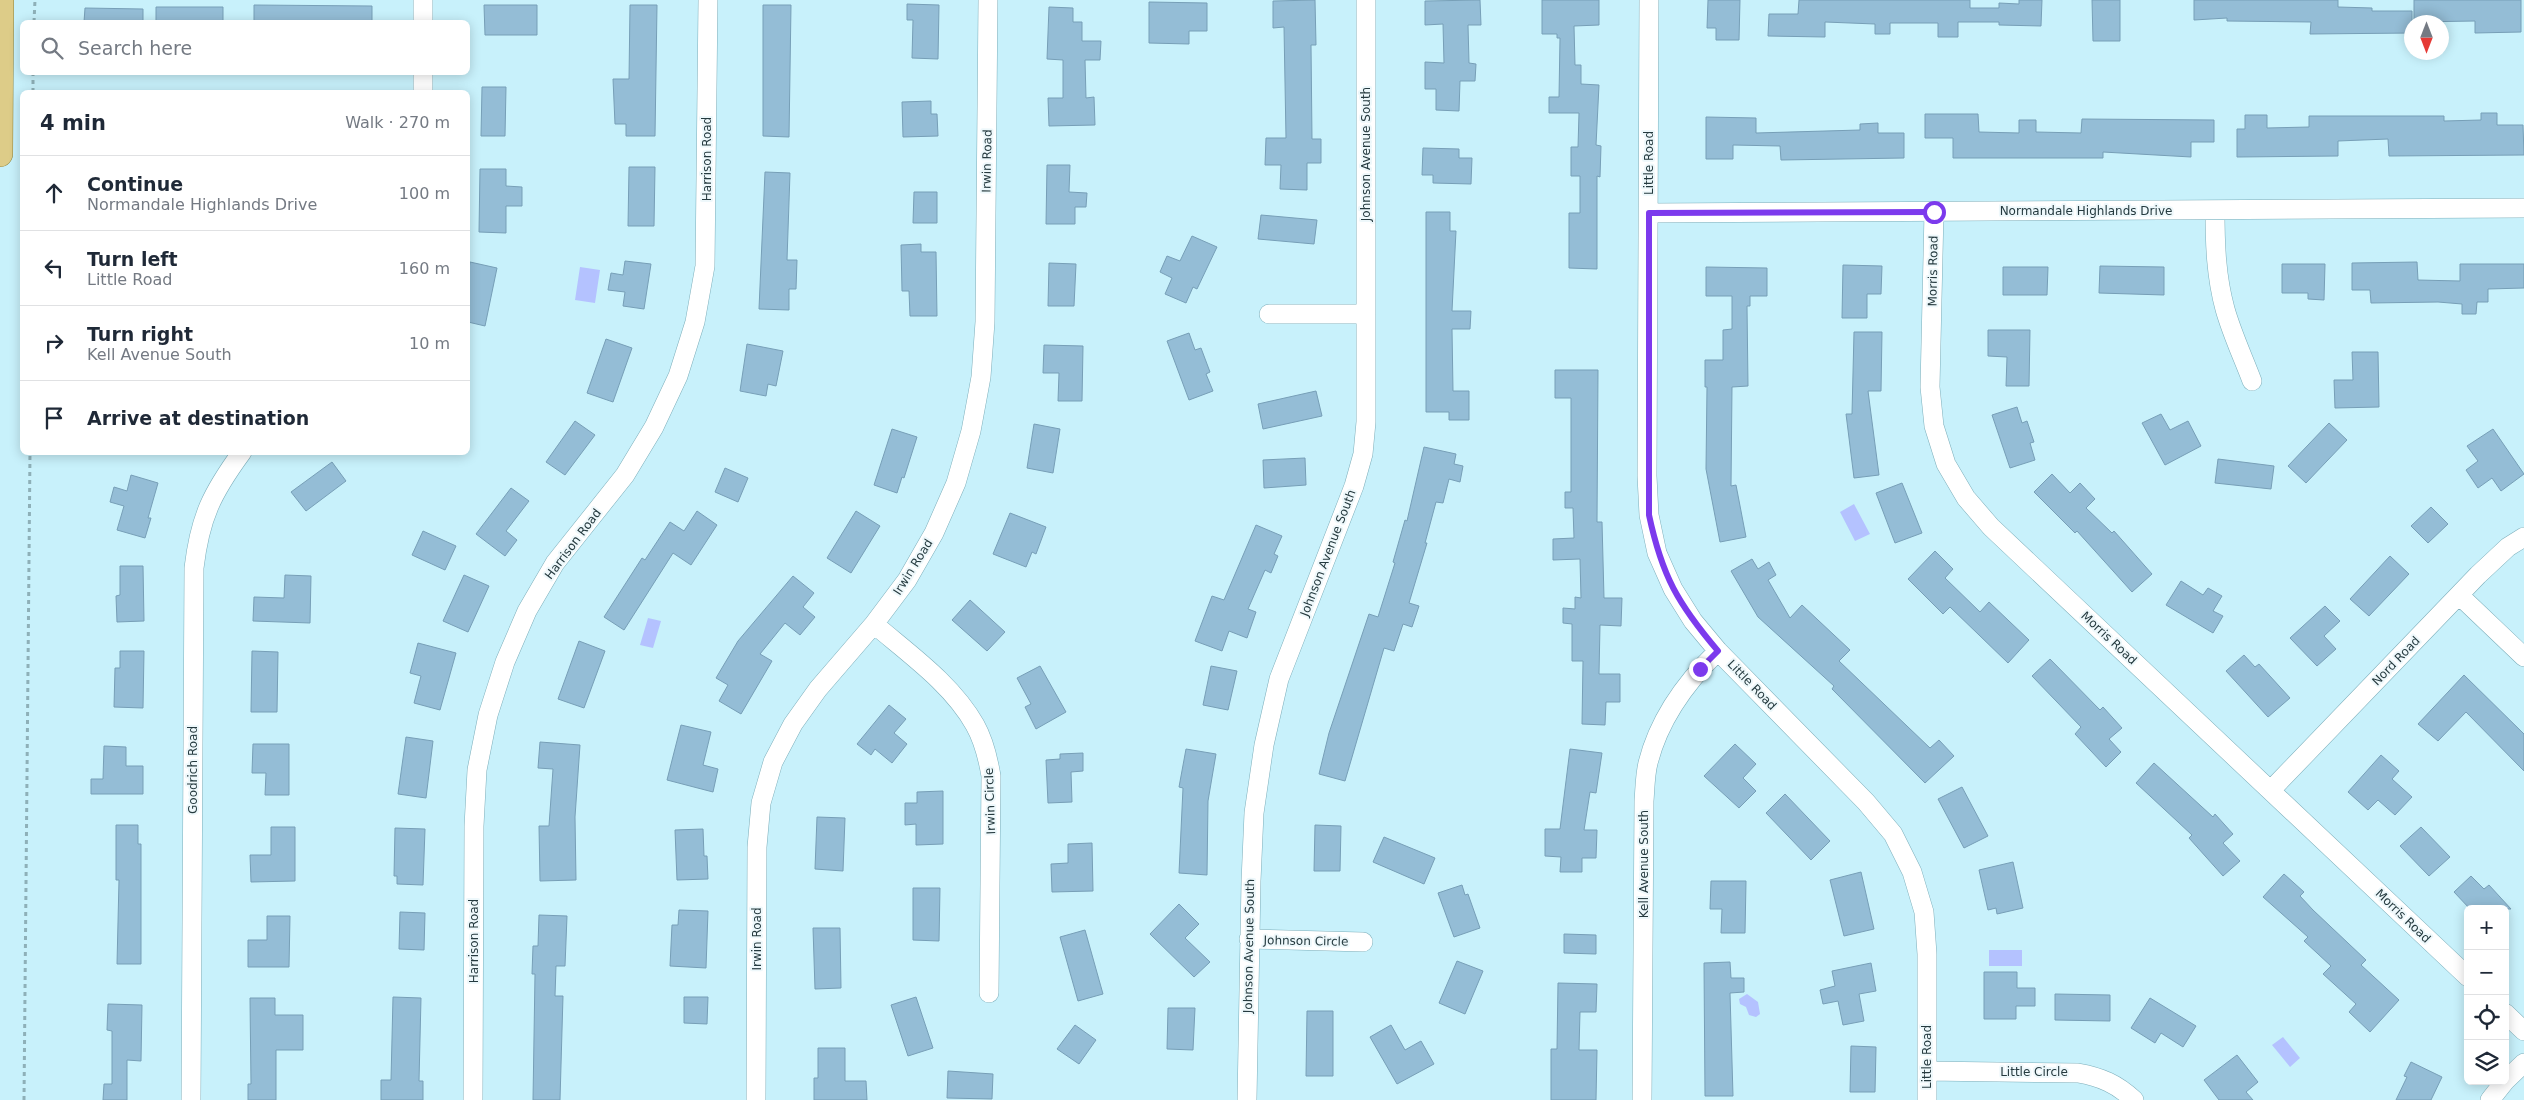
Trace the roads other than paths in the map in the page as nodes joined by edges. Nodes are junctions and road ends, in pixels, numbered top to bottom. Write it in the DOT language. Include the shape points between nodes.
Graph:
graph roads {
  1 [pos="1,0"];
  2 [pos="423,0"];
  3 [pos="708,0"];
  4 [pos="988,0"];
  5 [pos="1366,0"];
  6 [pos="1649,0"];
  7 [pos="423,20"];
  8 [pos="423,75"];
  9 [pos="423,90"];
  10 [pos="0,125"];
  11 [pos="0,154"];
  12 [pos="2524,208"];
  13 [pos="2215,210"];
  14 [pos="1934,212"];
  15 [pos="1649,213"];
  16 [pos="1269,314"];
  17 [pos="1366,314"];
  18 [pos="2252,381"];
  19 [pos="240,455"];
  20 [pos="2524,537"];
  21 [pos="2459,595"];
  22 [pos="874,624"];
  23 [pos="1718,651"];
  24 [pos="2524,657"];
  25 [pos="2271,790"];
  26 [pos="1249,939"];
  27 [pos="1362,942"];
  28 [pos="2464,973"];
  29 [pos="989,993"];
  30 [pos="2509,1017"];
  31 [pos="2524,1031"];
  32 [pos="2524,1062"];
  33 [pos="1927,1071"];
  34 [pos="2509,1077"];
  35 [pos="2502,1085"];
  36 [pos="190,1100"];
  37 [pos="473,1100"];
  38 [pos="756,1100"];
  39 [pos="1247,1100"];
  40 [pos="1642,1100"];
  41 [pos="1927,1100"];
  42 [pos="2134,1100"];
  43 [pos="2490,1100"];
  1 -- 10 [label="main road"];
  2 -- 7 [label="street"];
  3 -- 37 [label="street, Harrison Road" via="705,266 695,322 678,376 654,427 625,475 556,563 527,610 505,662 488,716 478,770 474,826"];
  4 -- 22 [label="street, Irwin Road" via="981,377 971,431 934,533"];
  5 -- 17 [label="street, Johnson Avenue South"];
  6 -- 15 [label="street, Little Road"];
  8 -- 9 [label="street"];
  10 -- 11 [label="main road"];
  12 -- 13 [label="street, Normandale Highlands Drive"];
  13 -- 14 [label="street, Normandale Highlands Drive"];
  13 -- 18 [label="street" via="2215,250 2225,310"];
  14 -- 15 [label="street, Normandale Highlands Drive"];
  14 -- 25 [label="street, Morris Road" via="1930,387 1934,426 1946,464 1966,498 1991,527"];
  15 -- 23 [label="street, Little Road" via="1649,515 1657,553 1673,589 1693,622"];
  16 -- 17 [label="street"];
  17 -- 26 [label="street, Johnson Avenue South" via="1366,422 1362,454 1354,486 1279,679 1264,745 1254,813"];
  19 -- 36 [label="street, Goodrich Road" via="208,505 198,536 194,568"];
  20 -- 21 [label="street, Nord Road"];
  21 -- 24 [label="street"];
  21 -- 25 [label="street, Nord Road"];
  22 -- 29 [label="street, Irwin Circle" via="962,705 986,750 991,776"];
  22 -- 38 [label="street, Irwin Road" via="818,689 793,724 772,762 761,804 757,847"];
  23 -- 33 [label="street, Little Road" via="1866,802 1893,834 1908,864 1924,912"];
  23 -- 40 [label="street, Kell Avenue South" via="1678,698 1659,730 1647,764"];
  25 -- 28 [label="street, Morris Road"];
  26 -- 27 [label="street, Johnson Circle"];
  26 -- 39 [label="street, Johnson Avenue South"];
  30 -- 31 [label="street"];
  32 -- 34 [label="street"];
  33 -- 41 [label="street, Little Road"];
  33 -- 42 [label="street, Little Circle" via="2078,1073 2098,1076 2119,1086"];
  35 -- 43 [label="street"];
}
